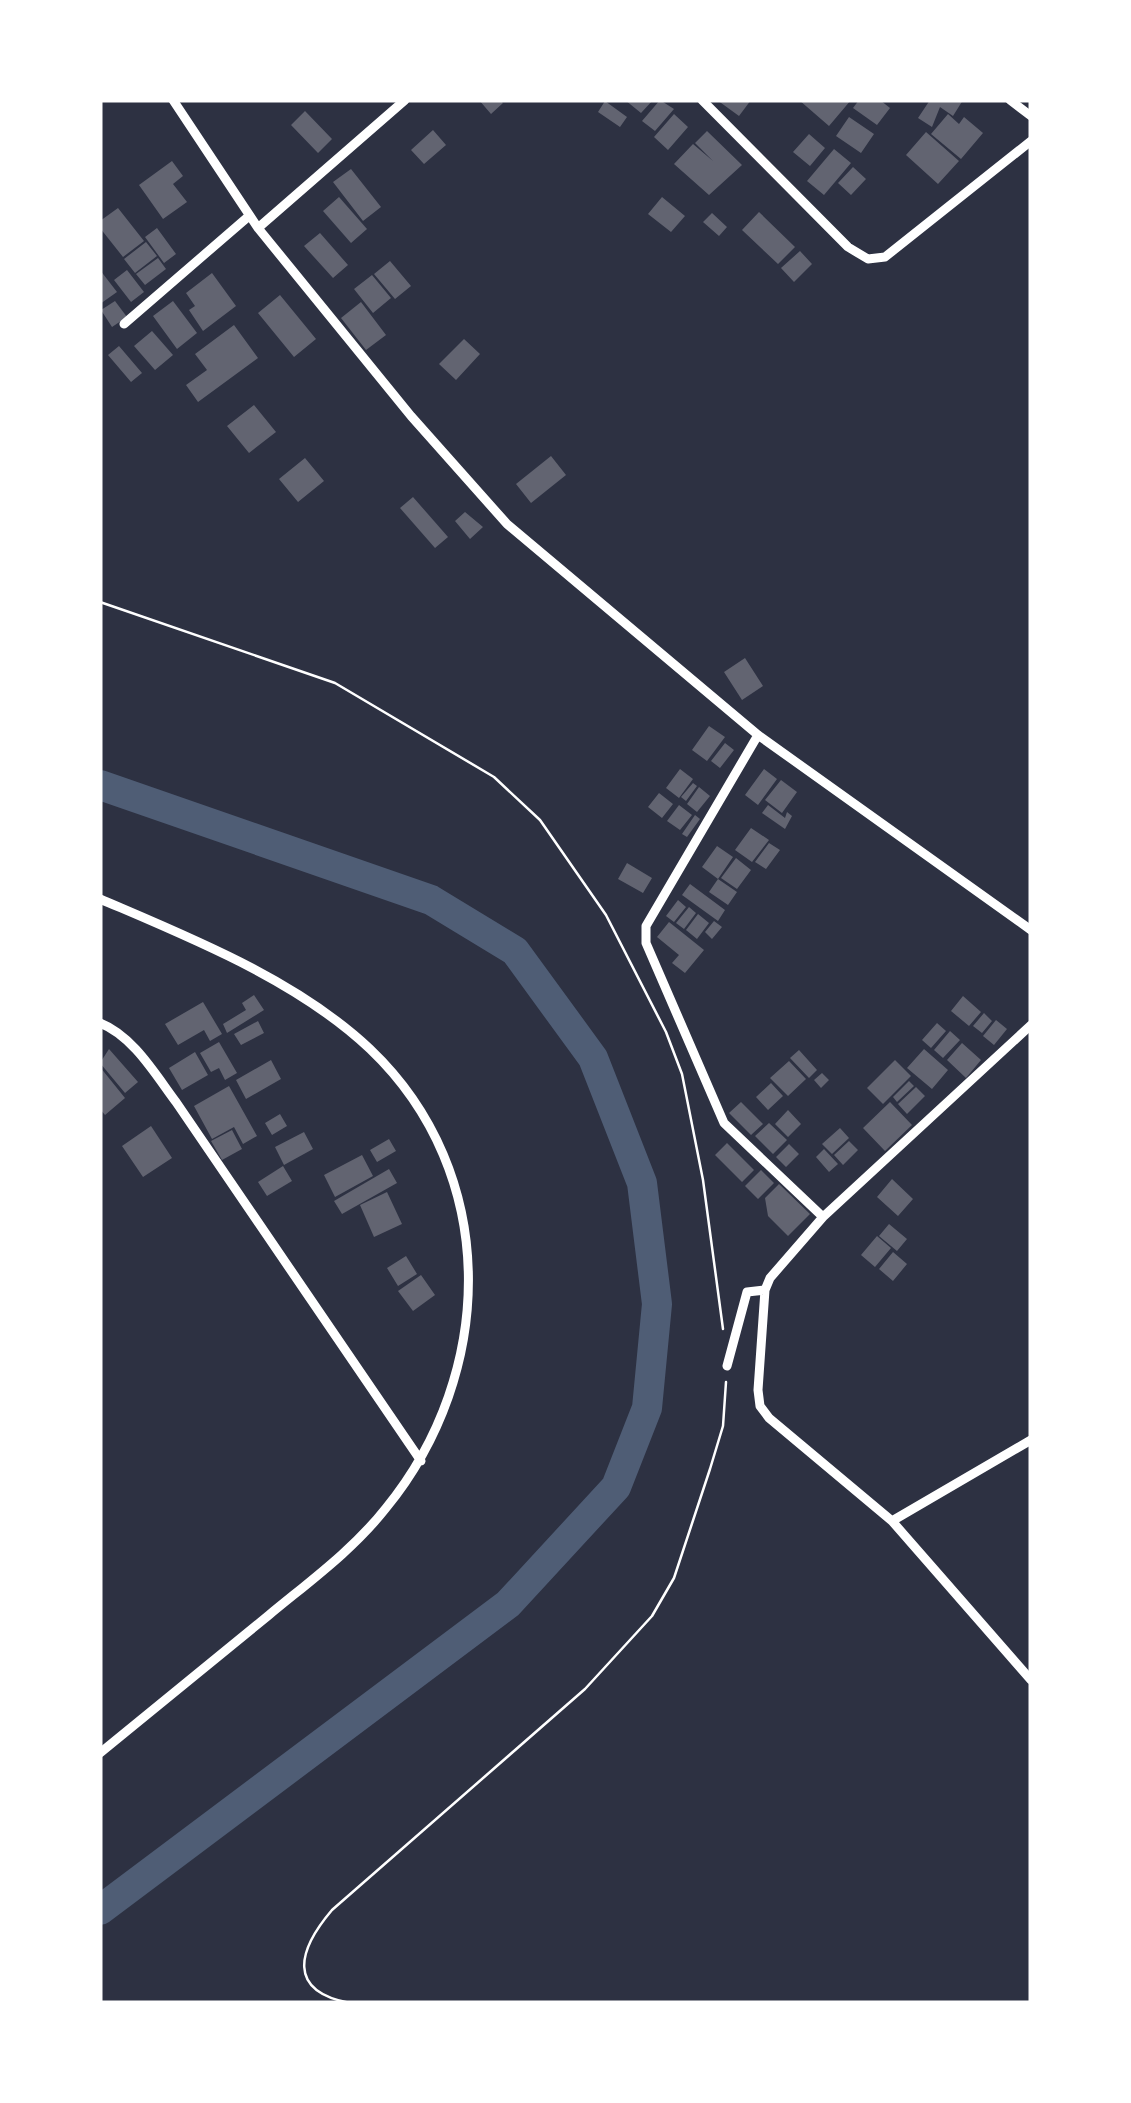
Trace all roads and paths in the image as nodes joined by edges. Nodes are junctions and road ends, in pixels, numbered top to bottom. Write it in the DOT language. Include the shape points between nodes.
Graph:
graph roads {
  1 [pos="172,100"];
  2 [pos="404,100"];
  3 [pos="702,100"];
  4 [pos="1010,100"];
  5 [pos="1031,116"];
  6 [pos="1031,141"];
  7 [pos="249,216"];
  8 [pos="258,228"];
  9 [pos="124,324"];
  10 [pos="100,602"];
  11 [pos="758,735"];
  12 [pos="100,900"];
  13 [pos="1031,930"];
  14 [pos="100,1023"];
  15 [pos="1031,1025"];
  16 [pos="823,1217"];
  17 [pos="765,1290"];
  18 [pos="723,1328"];
  19 [pos="726,1366"];
  20 [pos="1031,1440"];
  21 [pos="421,1460"];
  22 [pos="892,1521"];
  23 [pos="1031,1680"];
  24 [pos="100,1754"];
  25 [pos="350,2003"];
  1 -- 7 [label="street"];
  2 -- 8 [label="street"];
  3 -- 6 [label="street" via="848,247 868,259 885,257"];
  4 -- 5 [label="street"];
  7 -- 8 [label="street"];
  7 -- 9 [label="street"];
  8 -- 11 [label="street" via="507,524"];
  10 -- 18 [label="path" via="335,683 494,777 540,820 606,914 682,1074"];
  11 -- 13 [label="street"];
  11 -- 16 [label="street" via="646,926 646,943 724,1123"];
  12 -- 21 [label="street" via="178,933 310,1005 370,1049 424,1120 462,1205 471,1254 452,1388"];
  14 -- 21 [label="street" via="118,1033 176,1102"];
  15 -- 16 [label="street"];
  16 -- 17 [label="street"];
  17 -- 19 [label="street" via="747,1292"];
  17 -- 22 [label="street" via="760,1406"];
  19 -- 25 [label="path" via="722,1426 674,1578 652,1616 584,1689 314,1931 304,1965 311,1987 322,1997"];
  20 -- 22 [label="street"];
  21 -- 24 [label="street" via="337,1560"];
  22 -- 23 [label="street"];
}
